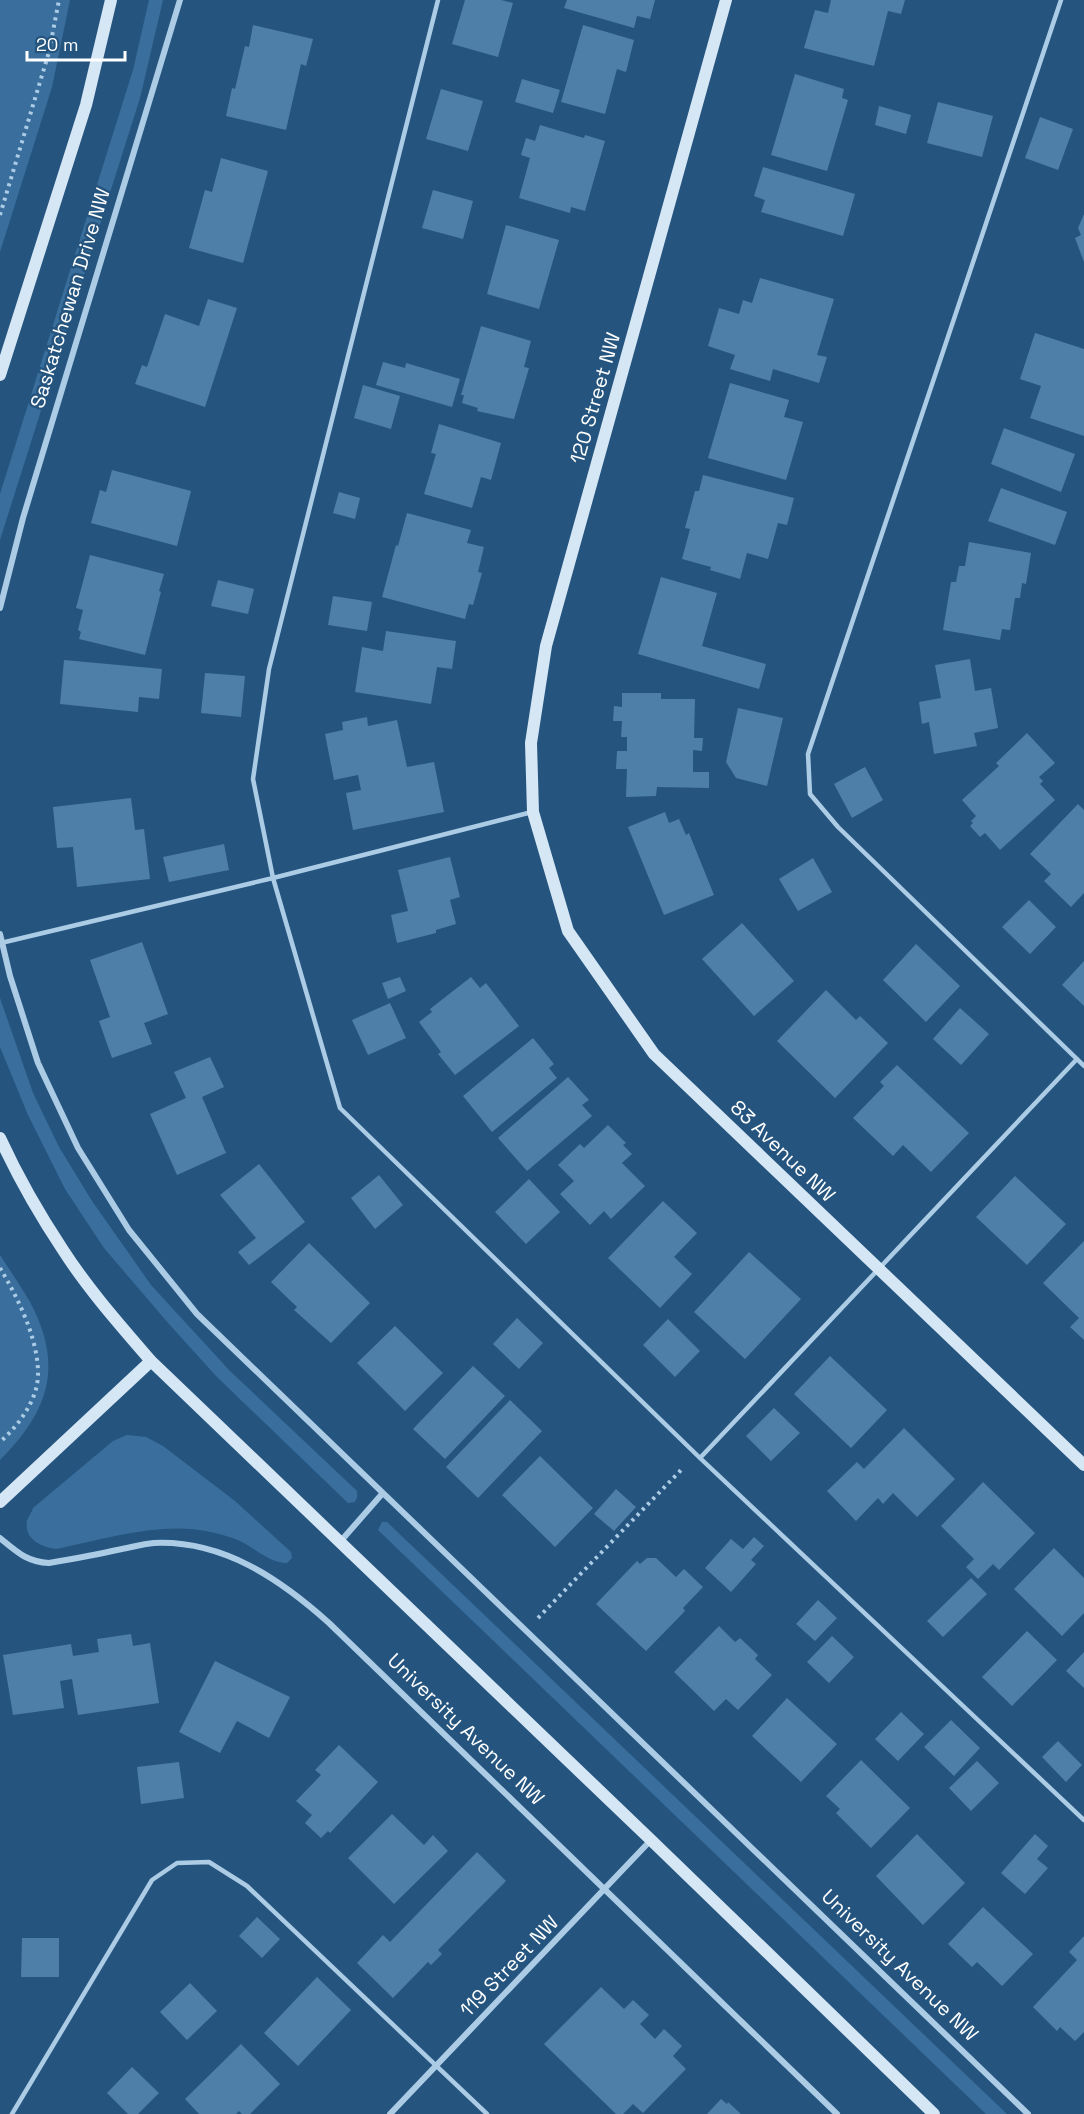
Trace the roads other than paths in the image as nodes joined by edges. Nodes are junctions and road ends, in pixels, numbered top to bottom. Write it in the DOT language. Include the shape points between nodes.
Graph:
graph roads {
  1 [pos="111,0"];
  2 [pos="180,0"];
  3 [pos="438,0"];
  4 [pos="726,0"];
  5 [pos="1061,0"];
  6 [pos="0,375"];
  7 [pos="0,608"];
  8 [pos="533,812"];
  9 [pos="273,878"];
  10 [pos="0,934"];
  11 [pos="2,943"];
  12 [pos="1077,1059"];
  13 [pos="1084,1066"];
  14 [pos="0,1138"];
  15 [pos="879,1269"];
  16 [pos="151,1361"];
  17 [pos="698,1456"];
  18 [pos="1084,1465"];
  19 [pos="382,1494"];
  20 [pos="0,1502"];
  21 [pos="0,1538"];
  22 [pos="339,1542"];
  23 [pos="1084,1820"];
  24 [pos="651,1840"];
  25 [pos="604,1890"];
  26 [pos="436,2065"];
  27 [pos="12,2114"];
  28 [pos="390,2114"];
  29 [pos="487,2114"];
  30 [pos="837,2114"];
  31 [pos="934,2114"];
  32 [pos="1028,2114"];
  1 -- 6 [label="street" via="86,105"];
  2 -- 7 [label="street, Saskatchewan Drive NW" via="23,518"];
  3 -- 9 [label="lane" via="269,669 253,779"];
  4 -- 8 [label="street, 120 Street NW" via="546,646 531,743"];
  5 -- 12 [label="lane" via="808,754 810,794 838,827"];
  8 -- 9 [label="lane"];
  8 -- 15 [label="street, 83 Avenue NW" via="568,932 654,1054"];
  9 -- 11 [label="lane"];
  9 -- 17 [label="lane" via="339,1108"];
  10 -- 11 [label="street"];
  11 -- 19 [label="street, University Avenue NW" via="38,1063 78,1148 129,1230 197,1314"];
  12 -- 13 [label="lane"];
  12 -- 15 [label="lane"];
  14 -- 16 [label="street" via="21,1182 64,1251"];
  15 -- 17 [label="lane"];
  15 -- 18 [label="street, 83 Avenue NW"];
  16 -- 20 [label="street"];
  16 -- 22 [label="street"];
  17 -- 23 [label="lane"];
  19 -- 22 [label="street"];
  19 -- 32 [label="street, University Avenue NW"];
  21 -- 25 [label="street, University Avenue NW" via="36,1563 152,1543 194,1545 264,1572 329,1623"];
  22 -- 24 [label="street"];
  24 -- 25 [label="street, 119 Street NW"];
  24 -- 31 [label="street"];
  25 -- 26 [label="street, 119 Street NW"];
  25 -- 30 [label="street, University Avenue NW"];
  26 -- 27 [label="lane" via="247,1886 209,1862 177,1863 152,1880"];
  26 -- 28 [label="street, 119 Street NW"];
  26 -- 29 [label="lane"];
}
